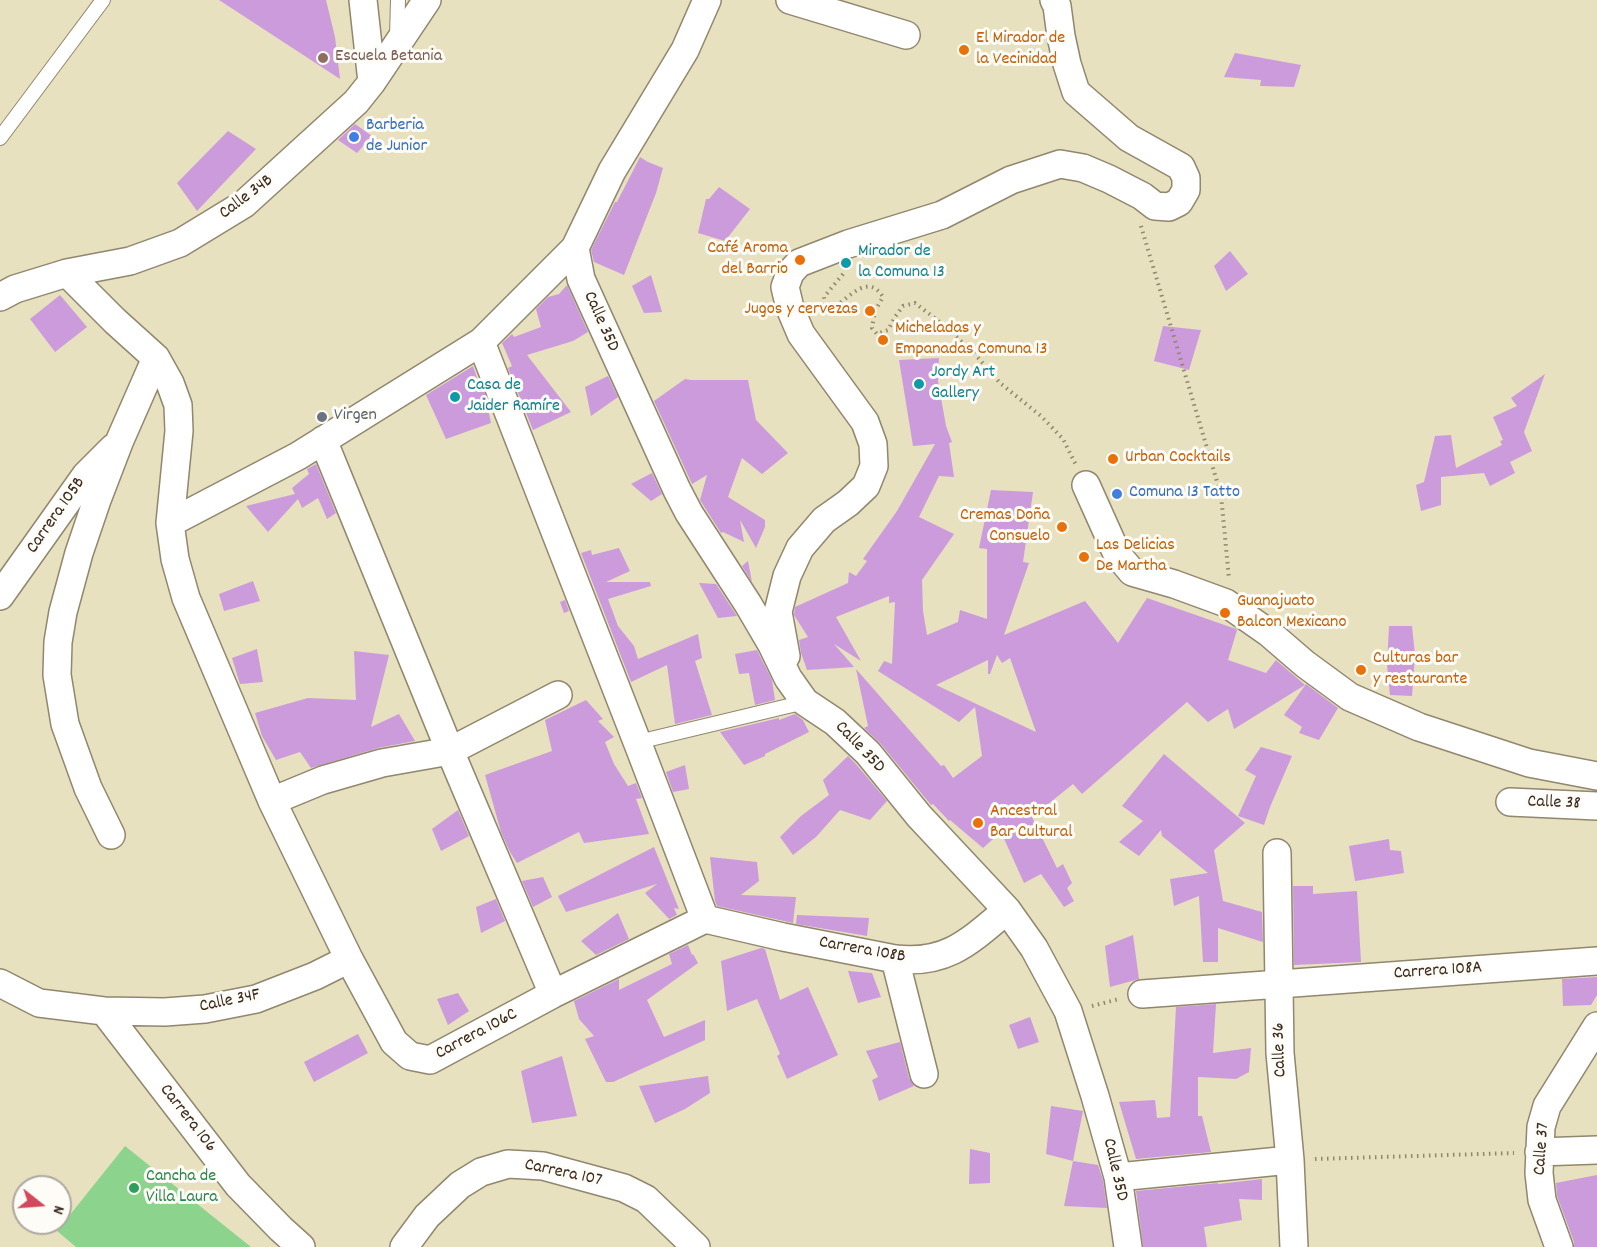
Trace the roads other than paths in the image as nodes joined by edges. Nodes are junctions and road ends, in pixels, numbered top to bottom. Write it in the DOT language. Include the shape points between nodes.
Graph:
graph roads {
  1 [pos="103,0"];
  2 [pos="363,0"];
  3 [pos="398,0"];
  4 [pos="427,0"];
  5 [pos="706,0"];
  6 [pos="790,0"];
  7 [pos="1054,0"];
  8 [pos="906,35"];
  9 [pos="396,45"];
  10 [pos="372,82"];
  11 [pos="0,138"];
  12 [pos="575,248"];
  13 [pos="67,273"];
  14 [pos="5,288"];
  15 [pos="481,342"];
  16 [pos="156,358"];
  17 [pos="323,440"];
  18 [pos="120,441"];
  19 [pos="1086,485"];
  20 [pos="170,523"];
  21 [pos="0,596"];
  22 [pos="788,678"];
  23 [pos="558,695"];
  24 [pos="806,702"];
  25 [pos="638,742"];
  26 [pos="450,751"];
  27 [pos="1597,776"];
  28 [pos="272,801"];
  29 [pos="1510,802"];
  30 [pos="1597,806"];
  31 [pos="111,835"];
  32 [pos="1277,852"];
  33 [pos="1007,910"];
  34 [pos="705,919"];
  35 [pos="349,959"];
  36 [pos="895,959"];
  37 [pos="1597,961"];
  38 [pos="0,983"];
  39 [pos="1280,984"];
  40 [pos="553,994"];
  41 [pos="1142,994"];
  42 [pos="104,1011"];
  43 [pos="1597,1026"];
  44 [pos="924,1074"];
  45 [pos="1597,1150"];
  46 [pos="1539,1152"];
  47 [pos="1290,1160"];
  48 [pos="1118,1177"];
  49 [pos="302,1247"];
  50 [pos="404,1247"];
  51 [pos="696,1247"];
  52 [pos="1128,1247"];
  53 [pos="1294,1247"];
  54 [pos="1559,1247"];
  1 -- 11 [label="lane"];
  2 -- 10 [label="street"];
  3 -- 9 [label="lane"];
  4 -- 9 [label="street, Calle 34B"];
  5 -- 12 [label="street" via="685,50 612,171"];
  6 -- 8 [label="street"];
  7 -- 22 [label="street" via="1076,92 1129,138 1181,167 1186,190 1169,207 1155,207 1109,179 1060,164 1011,180 942,215 799,263 790,273 785,286 801,334 865,422 873,444 874,466 866,486 824,520 800,548 787,576 778,612"];
  9 -- 10 [label="street, Calle 34B"];
  10 -- 13 [label="street, Calle 34B" via="356,102 244,204 180,243 130,261"];
  12 -- 15 [label="street"];
  12 -- 22 [label="street, Calle 35D" via="581,279 676,490 748,603"];
  13 -- 14 [label="street, Calle 34B"];
  13 -- 16 [label="street, Carrera 106C"];
  15 -- 17 [label="street"];
  15 -- 25 [label="street"];
  16 -- 18 [label="street"];
  16 -- 20 [label="street, Carrera 106C" via="178,405"];
  17 -- 20 [label="street"];
  17 -- 26 [label="street"];
  18 -- 21 [label="street, Carrera 105B" via="86,475"];
  18 -- 31 [label="street" via="97,500 63,612 57,675 65,724 88,788"];
  19 -- 27 [label="street" via="1117,554 1132,572 1226,603 1350,697 1419,727 1528,763"];
  20 -- 28 [label="street, Carrera 106C" via="186,598"];
  22 -- 24 [label="street, Calle 35D"];
  23 -- 26 [label="street"];
  24 -- 25 [label="lane"];
  24 -- 33 [label="street, Calle 35D" via="868,753 919,816"];
  25 -- 34 [label="street"];
  26 -- 28 [label="street" via="382,763 323,780"];
  26 -- 40 [label="street"];
  28 -- 35 [label="street, Carrera 106C"];
  29 -- 30 [label="street, Calle 38"];
  32 -- 39 [label="street, Calle 36"];
  33 -- 36 [label="street, Carrera 108B" via="970,942 950,952 912,961"];
  33 -- 48 [label="street, Calle 35D" via="1034,948 1068,1011"];
  34 -- 36 [label="street, Carrera 108B"];
  34 -- 40 [label="street, Carrera 106C"];
  35 -- 40 [label="street, Carrera 106C" via="394,1042 410,1056 430,1060"];
  35 -- 42 [label="street, Calle 34F" via="256,999 205,1009"];
  36 -- 44 [label="street"];
  37 -- 39 [label="street, Carrera 108A"];
  38 -- 42 [label="street" via="39,1002"];
  39 -- 41 [label="street, Carrera 108A"];
  39 -- 47 [label="street, Calle 36" via="1280,1053"];
  42 -- 49 [label="street, Carrera 106" via="238,1185"];
  43 -- 46 [label="street, Calle 37" via="1547,1106"];
  45 -- 46 [label="street"];
  46 -- 54 [label="street, Calle 37" via="1542,1200"];
  47 -- 48 [label="street"];
  47 -- 53 [label="street, Calle 36"];
  48 -- 52 [label="street, Calle 35D"];
  50 -- 51 [label="street, Carrera 107" via="427,1216 460,1185 481,1172 508,1164 543,1166 624,1188 646,1199"];
}
